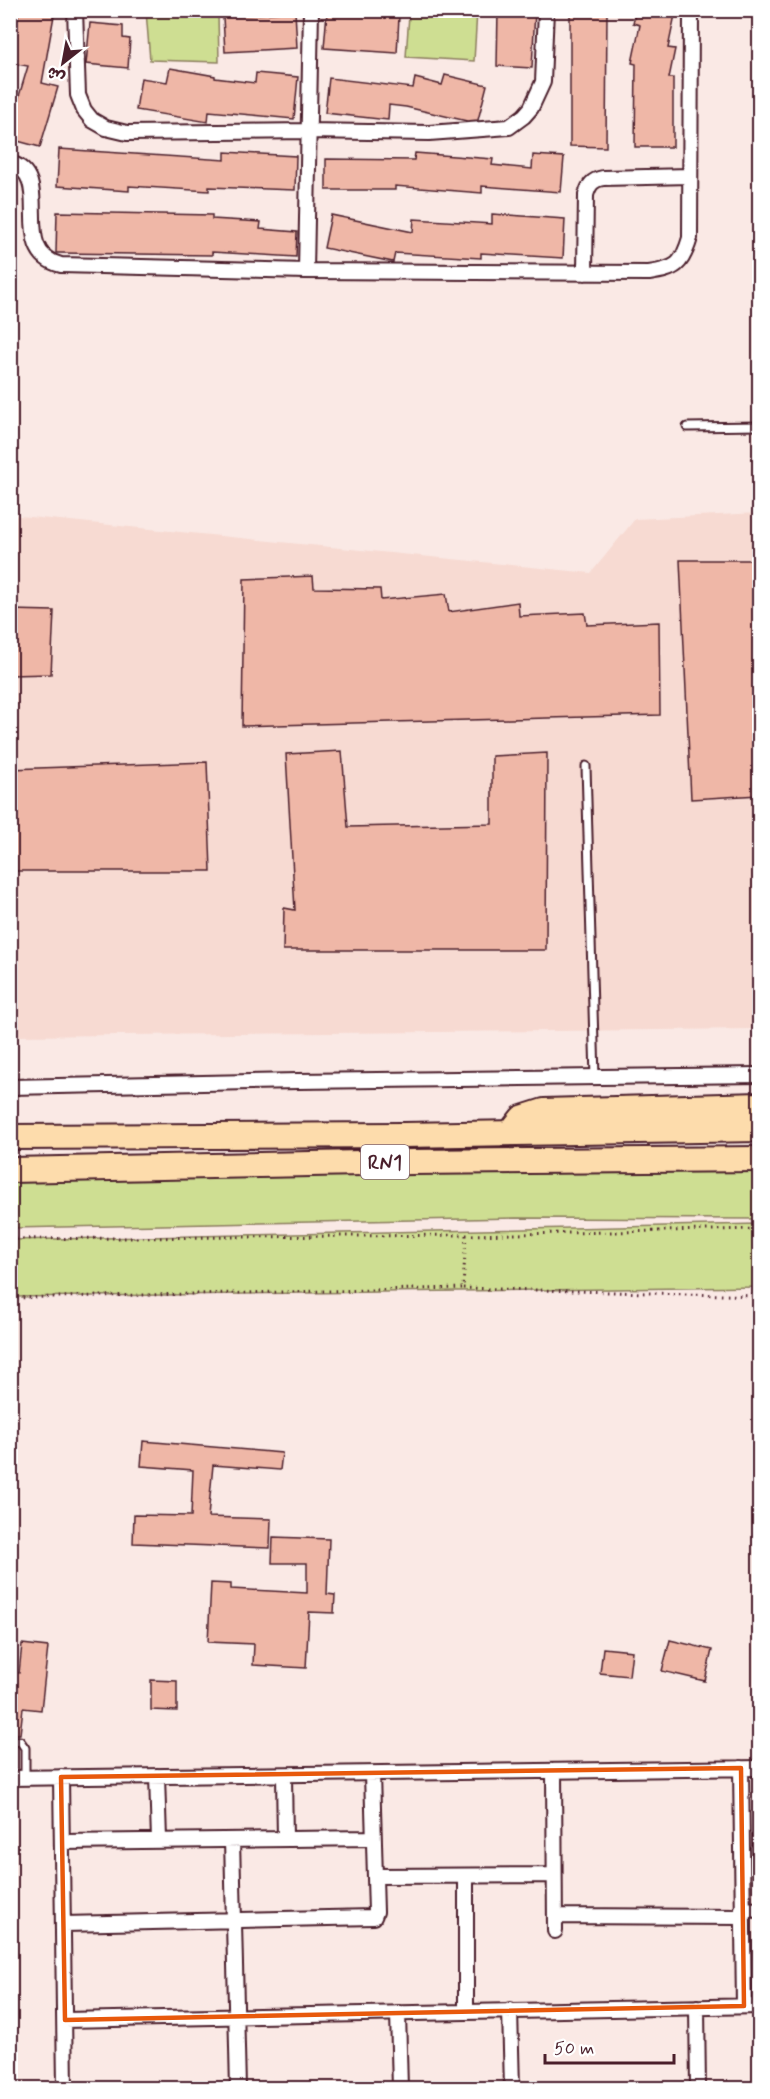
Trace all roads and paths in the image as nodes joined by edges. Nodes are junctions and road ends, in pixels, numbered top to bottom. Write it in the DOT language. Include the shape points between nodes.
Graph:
graph roads {
  1 [pos="75,10"];
  2 [pos="311,10"];
  3 [pos="546,10"];
  4 [pos="691,10"];
  5 [pos="308,130"];
  6 [pos="10,163"];
  7 [pos="690,176"];
  8 [pos="306,271"];
  9 [pos="585,273"];
  10 [pos="759,426"];
  11 [pos="687,427"];
  12 [pos="586,766"];
  13 [pos="759,1075"];
  14 [pos="595,1078"];
  15 [pos="10,1087"];
  16 [pos="759,1105"];
  17 [pos="759,1129"];
  18 [pos="510,1133"];
  19 [pos="10,1137"];
  20 [pos="759,1159"];
  21 [pos="10,1170"];
  22 [pos="759,1229"];
  23 [pos="466,1235"];
  24 [pos="10,1239"];
  25 [pos="463,1288"];
  26 [pos="759,1296"];
  27 [pos="10,1298"];
  28 [pos="10,1741"];
  29 [pos="741,1768"];
  30 [pos="759,1768"];
  31 [pos="554,1771"];
  32 [pos="372,1774"];
  33 [pos="156,1776"];
  34 [pos="284,1776"];
  35 [pos="62,1777"];
  36 [pos="10,1778"];
  37 [pos="25,1778"];
  38 [pos="373,1838"];
  39 [pos="285,1839"];
  40 [pos="159,1840"];
  41 [pos="232,1840"];
  42 [pos="62,1842"];
  43 [pos="554,1875"];
  44 [pos="375,1876"];
  45 [pos="466,1876"];
  46 [pos="759,1910"];
  47 [pos="743,1913"];
  48 [pos="555,1916"];
  49 [pos="234,1920"];
  50 [pos="64,1924"];
  51 [pos="555,1931"];
  52 [pos="744,2006"];
  53 [pos="759,2006"];
  54 [pos="697,2007"];
  55 [pos="510,2010"];
  56 [pos="466,2011"];
  57 [pos="398,2013"];
  58 [pos="236,2016"];
  59 [pos="65,2020"];
  60 [pos="65,2088"];
  61 [pos="238,2088"];
  62 [pos="400,2088"];
  63 [pos="512,2088"];
  64 [pos="698,2088"];
  1 -- 5 [label="street" via="78,96 92,120 106,128 128,133"];
  2 -- 5 [label="street"];
  3 -- 5 [label="street" via="543,82 525,117 509,127 429,133"];
  4 -- 7 [label="street"];
  5 -- 8 [label="street"];
  6 -- 8 [label="street" via="24,169 30,180 37,248 52,263"];
  7 -- 9 [label="street" via="690,238 678,264 649,273"];
  7 -- 9 [label="street" via="594,180 586,195"];
  8 -- 9 [label="street"];
  10 -- 11 [label="lane"];
  12 -- 14 [label="lane"];
  13 -- 14 [label="street"];
  14 -- 15 [label="street"];
  16 -- 18 [label="highway" via="543,1111 522,1118"];
  17 -- 18 [label="highway, RN1"];
  18 -- 19 [label="highway, RN1"];
  20 -- 21 [label="highway, RN1"];
  22 -- 23 [label="path"];
  23 -- 24 [label="path"];
  23 -- 25 [label="path"];
  25 -- 26 [label="path"];
  25 -- 27 [label="path"];
  28 -- 37 [label="lane" via="20,1741 25,1748"];
  29 -- 30 [label="street"];
  29 -- 31 [label="street"];
  29 -- 47 [label="street"];
  31 -- 32 [label="street"];
  31 -- 43 [label="street"];
  32 -- 34 [label="street"];
  32 -- 38 [label="street"];
  33 -- 34 [label="street"];
  33 -- 35 [label="street"];
  33 -- 40 [label="street"];
  34 -- 39 [label="street"];
  35 -- 37 [label="street"];
  35 -- 42 [label="street"];
  36 -- 37 [label="street"];
  38 -- 39 [label="street"];
  38 -- 44 [label="street"];
  39 -- 41 [label="street"];
  40 -- 41 [label="street"];
  40 -- 42 [label="street"];
  41 -- 49 [label="street"];
  42 -- 50 [label="street"];
  43 -- 45 [label="street"];
  43 -- 48 [label="street"];
  44 -- 45 [label="street"];
  44 -- 49 [label="street" via="374,1917"];
  45 -- 56 [label="street"];
  46 -- 47 [label="street"];
  47 -- 48 [label="street"];
  47 -- 52 [label="street"];
  48 -- 51 [label="street"];
  49 -- 50 [label="street"];
  49 -- 58 [label="street"];
  50 -- 59 [label="street"];
  52 -- 53 [label="street"];
  52 -- 54 [label="street"];
  54 -- 55 [label="street"];
  54 -- 64 [label="street"];
  55 -- 56 [label="street"];
  55 -- 63 [label="street"];
  56 -- 57 [label="street"];
  57 -- 58 [label="street"];
  57 -- 62 [label="street"];
  58 -- 59 [label="street"];
  58 -- 61 [label="street"];
  59 -- 60 [label="street"];
}
